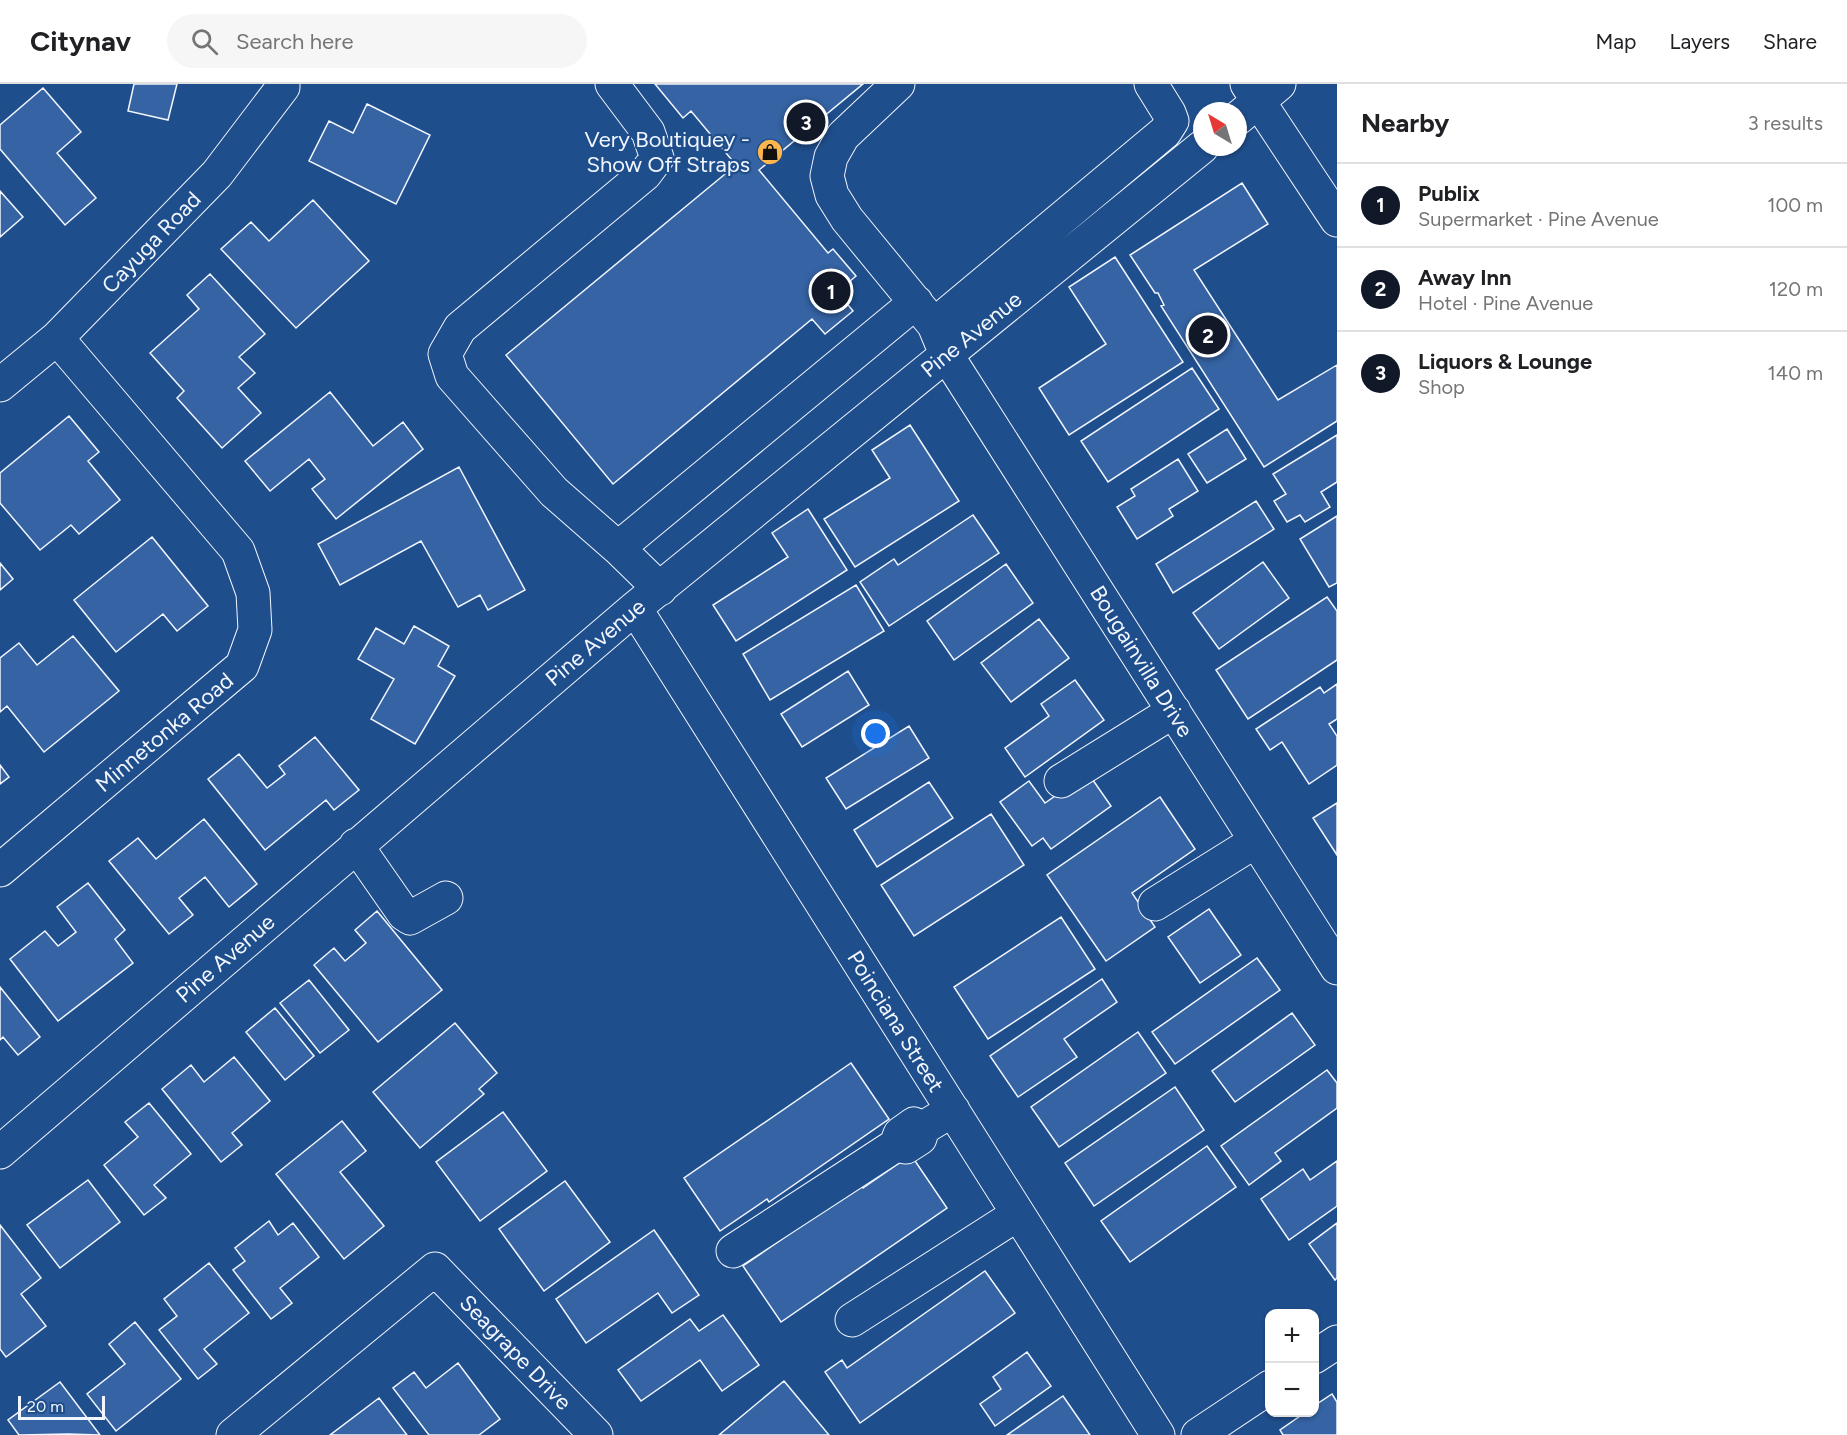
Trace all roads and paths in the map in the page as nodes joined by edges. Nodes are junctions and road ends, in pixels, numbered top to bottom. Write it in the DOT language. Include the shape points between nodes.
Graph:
graph roads {
  1 [pos="283,84"];
  2 [pos="612,84"];
  3 [pos="898,84"];
  4 [pos="1150,84"];
  5 [pos="1256,97"];
  6 [pos="1193,153"];
  7 [pos="1337,220"];
  8 [pos="932,327"];
  9 [pos="57,338"];
  10 [pos="0,385"];
  11 [pos="618,548"];
  12 [pos="647,598"];
  13 [pos="1174,711"];
  14 [pos="1062,781"];
  15 [pos="1256,841"];
  16 [pos="356,845"];
  17 [pos="0,870"];
  18 [pos="446,898"];
  19 [pos="1155,904"];
  20 [pos="1337,968"];
  21 [pos="953,1110"];
  22 [pos="0,1152"];
  23 [pos="1018,1214"];
  24 [pos="733,1251"];
  25 [pos="852,1320"];
  26 [pos="1337,1342"];
  27 [pos="1319,1354"];
  28 [pos="1265,1390"];
  29 [pos="232,1435"];
  30 [pos="596,1435"];
  31 [pos="1158,1435"];
  32 [pos="1198,1435"];
  1 -- 9 [label="street, Cayuga Road" via="217,174"];
  2 -- 11 [label="street, Poinciana Street" via="648,132 657,158 645,174 460,328 445,354 452,376 546,483"];
  3 -- 8 [label="street, Bougainvilla Drive" via="843,136 831,157 827,176 832,195 847,219"];
  4 -- 8 [label="street" via="1172,121 1165,132"];
  5 -- 7 [label="street"];
  6 -- 8 [label="street, Pine Avenue"];
  8 -- 11 [label="street"];
  8 -- 12 [label="street, Pine Avenue"];
  8 -- 13 [label="street, Bougainvilla Drive"];
  9 -- 10 [label="street, Cayuga Road"];
  9 -- 17 [label="street, Minnetonka Road" via="238,551 253,593 255,630 242,666"];
  11 -- 12 [label="street, Poinciana Street"];
  12 -- 16 [label="street, Pine Avenue"];
  12 -- 21 [label="street, Poinciana Street"];
  13 -- 14 [label="street"];
  13 -- 15 [label="street, Bougainvilla Drive"];
  15 -- 19 [label="street"];
  15 -- 20 [label="street, Bougainvilla Drive"];
  16 -- 18 [label="street" via="410,918"];
  16 -- 22 [label="street, Pine Avenue"];
  21 -- 23 [label="street, Poinciana Street"];
  21 -- 24 [label="street"];
  23 -- 25 [label="street"];
  23 -- 31 [label="street, Poinciana Street"];
  26 -- 27 [label="street"];
  28 -- 32 [label="street"];
  29 -- 30 [label="street, Seagrape Drive" via="435,1269"];
}
